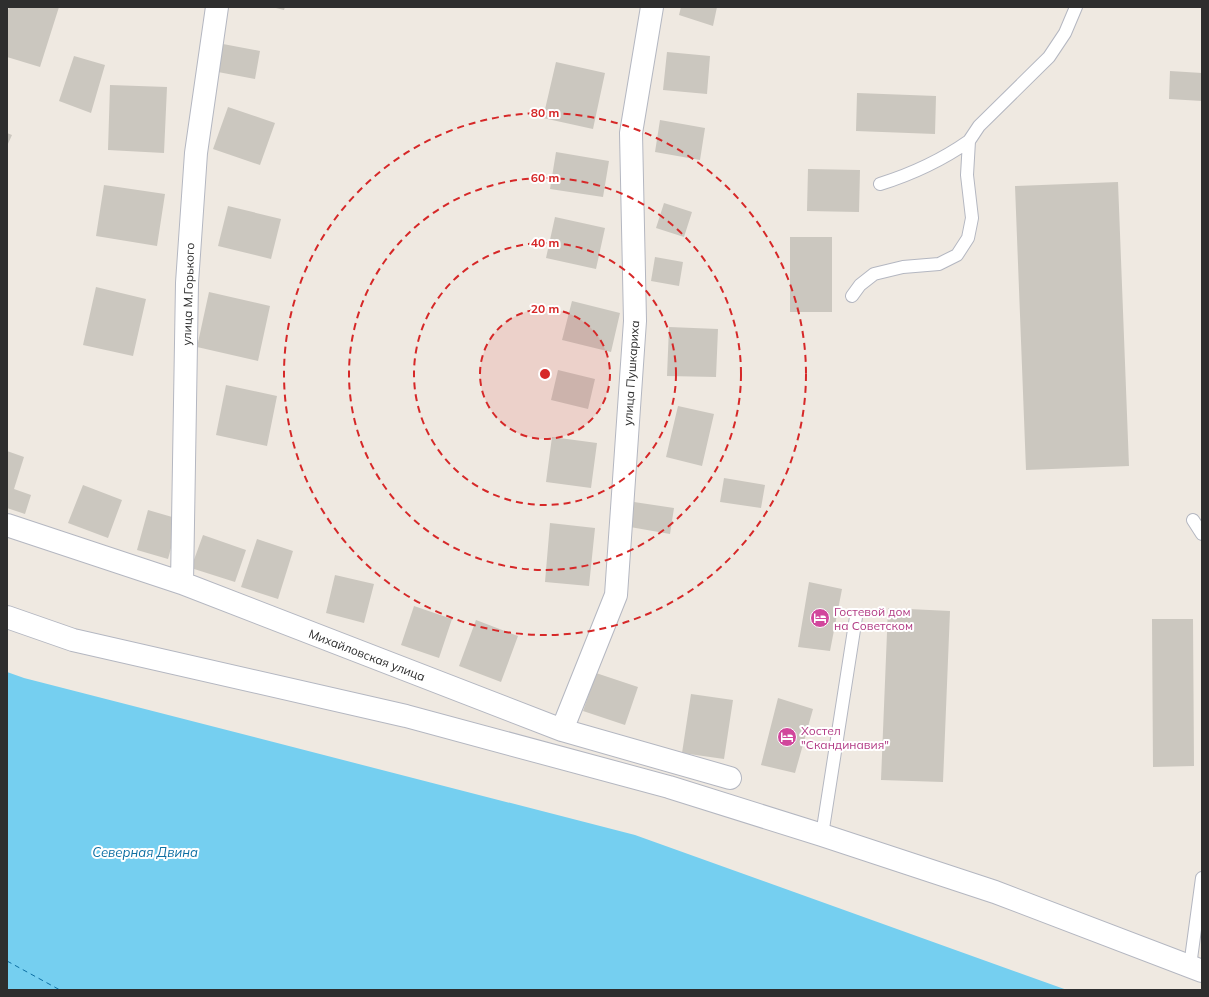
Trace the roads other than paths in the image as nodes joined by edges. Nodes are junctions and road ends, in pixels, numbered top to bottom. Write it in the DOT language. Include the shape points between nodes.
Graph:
graph roads {
  1 [pos="217,7"];
  2 [pos="652,7"];
  3 [pos="1076,7"];
  4 [pos="969,141"];
  5 [pos="880,184"];
  6 [pos="852,296"];
  7 [pos="1193,520"];
  8 [pos="7,524"];
  9 [pos="1202,534"];
  10 [pos="182,583"];
  11 [pos="7,617"];
  12 [pos="856,617"];
  13 [pos="562,730"];
  14 [pos="730,778"];
  15 [pos="822,835"];
  16 [pos="1202,878"];
  17 [pos="1196,968"];
  1 -- 10 [label="street, улица М.Горького" via="196,152 187,283"];
  2 -- 13 [label="street, улица Пушкариха" via="631,133 635,321 616,595"];
  3 -- 4 [label="lane" via="1065,33 1049,57 979,126"];
  4 -- 5 [label="lane" via="950,154 902,177"];
  4 -- 6 [label="lane" via="967,175 972,218 968,238 957,255 940,264 903,267 874,274 860,284"];
  7 -- 9 [label="lane"];
  8 -- 10 [label="street, Михайловская улица"];
  10 -- 13 [label="street, Михайловская улица"];
  11 -- 15 [label="street" via="73,640 406,716 669,788"];
  12 -- 15 [label="lane"];
  13 -- 14 [label="street, Михайловская улица"];
  15 -- 17 [label="street" via="995,892"];
  16 -- 17 [label="lane"];
}
